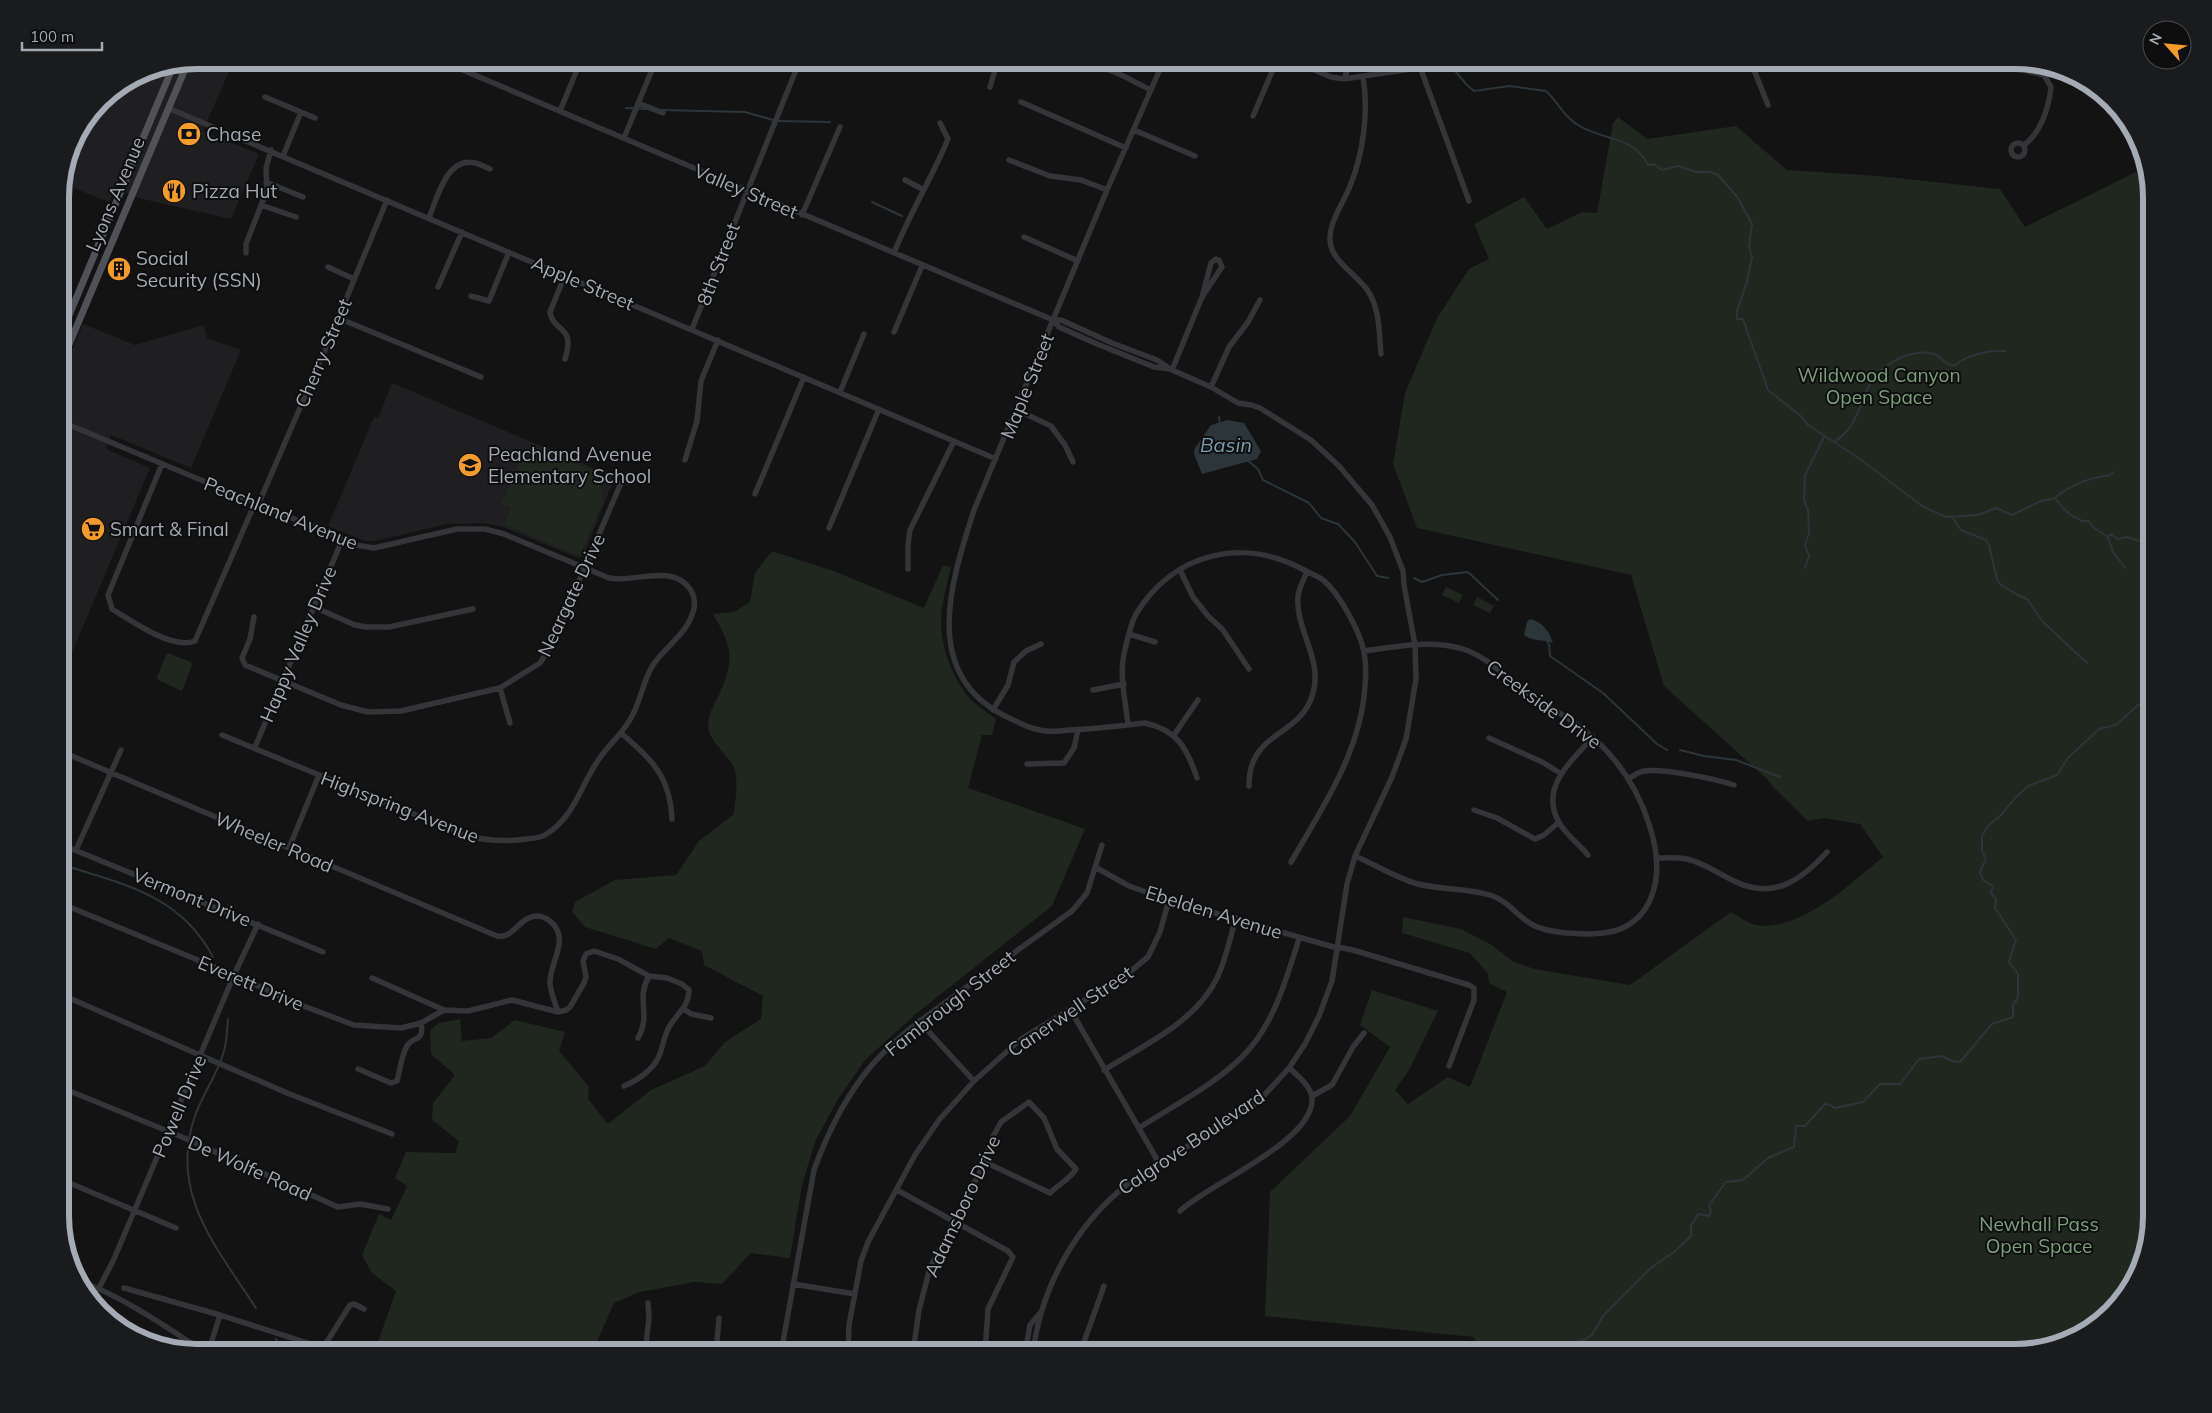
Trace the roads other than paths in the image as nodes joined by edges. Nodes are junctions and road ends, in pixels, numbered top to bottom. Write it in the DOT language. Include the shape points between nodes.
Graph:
graph roads {
  1 [pos="461,69"];
  2 [pos="577,69"];
  3 [pos="652,69"];
  4 [pos="796,69"];
  5 [pos="995,69"];
  6 [pos="1105,69"];
  7 [pos="1160,69"];
  8 [pos="1273,69"];
  9 [pos="1312,69"];
  10 [pos="1348,69"];
  11 [pos="1409,69"];
  12 [pos="1421,69"];
  13 [pos="1754,69"];
  14 [pos="2020,69"];
  15 [pos="185,70"];
  16 [pos="171,71"];
  17 [pos="1363,77"];
  18 [pos="1344,79"];
  19 [pos="990,86"];
  20 [pos="1151,90"];
  21 [pos="265,97"];
  22 [pos="1021,102"];
  23 [pos="638,103"];
  24 [pos="1768,105"];
  25 [pos="168,108"];
  26 [pos="560,110"];
  27 [pos="302,112"];
  28 [pos="663,113"];
  29 [pos="1252,116"];
  30 [pos="315,118"];
  31 [pos="940,124"];
  32 [pos="840,127"];
  33 [pos="1134,130"];
  34 [pos="624,138"];
  35 [pos="2024,145"];
  36 [pos="1126,148"];
  37 [pos="271,150"];
  38 [pos="283,156"];
  39 [pos="1195,156"];
  40 [pos="1009,160"];
  41 [pos="490,169"];
  42 [pos="126,178"];
  43 [pos="905,180"];
  44 [pos="266,182"];
  45 [pos="136,187"];
  46 [pos="924,190"];
  47 [pos="1107,190"];
  48 [pos="746,192"];
  49 [pos="303,197"];
  50 [pos="387,200"];
  51 [pos="1469,201"];
  52 [pos="261,205"];
  53 [pos="802,215"];
  54 [pos="296,217"];
  55 [pos="428,218"];
  56 [pos="462,232"];
  57 [pos="1024,237"];
  58 [pos="508,252"];
  59 [pos="246,253"];
  60 [pos="894,253"];
  61 [pos="1078,261"];
  62 [pos="922,266"];
  63 [pos="328,267"];
  64 [pos="565,275"];
  65 [pos="354,279"];
  66 [pos="438,287"];
  67 [pos="471,296"];
  68 [pos="1202,297"];
  69 [pos="1260,300"];
  70 [pos="69,314"];
  71 [pos="338,318"];
  72 [pos="1053,320"];
  73 [pos="692,329"];
  74 [pos="894,332"];
  75 [pos="864,334"];
  76 [pos="71,340"];
  77 [pos="718,340"];
  78 [pos="1381,354"];
  79 [pos="565,359"];
  80 [pos="1172,370"];
  81 [pos="481,377"];
  82 [pos="804,377"];
  83 [pos="1211,387"];
  84 [pos="840,392"];
  85 [pos="879,409"];
  86 [pos="1017,410"];
  87 [pos="69,425"];
  88 [pos="954,441"];
  89 [pos="996,459"];
  90 [pos="684,460"];
  91 [pos="1073,462"];
  92 [pos="162,464"];
  93 [pos="621,483"];
  94 [pos="756,494"];
  95 [pos="256,504"];
  96 [pos="829,528"];
  97 [pos="342,540"];
  98 [pos="585,568"];
  99 [pos="908,568"];
  100 [pos="1180,570"];
  101 [pos="1307,572"];
  102 [pos="314,607"];
  103 [pos="473,609"];
  104 [pos="254,617"];
  105 [pos="1129,634"];
  106 [pos="1155,642"];
  107 [pos="1041,644"];
  108 [pos="1415,646"];
  109 [pos="1364,651"];
  110 [pos="1249,669"];
  111 [pos="282,682"];
  112 [pos="1124,684"];
  113 [pos="500,688"];
  114 [pos="1093,690"];
  115 [pos="1198,700"];
  116 [pos="994,710"];
  117 [pos="510,723"];
  118 [pos="1128,725"];
  119 [pos="1078,730"];
  120 [pos="621,733"];
  121 [pos="222,735"];
  122 [pos="1174,735"];
  123 [pos="1593,737"];
  124 [pos="1489,738"];
  125 [pos="255,747"];
  126 [pos="121,750"];
  127 [pos="69,754"];
  128 [pos="1027,764"];
  129 [pos="110,771"];
  130 [pos="1560,774"];
  131 [pos="319,775"];
  132 [pos="1197,778"];
  133 [pos="1630,778"];
  134 [pos="1734,785"];
  135 [pos="1249,786"];
  136 [pos="1474,810"];
  137 [pos="672,819"];
  138 [pos="1559,822"];
  139 [pos="1102,845"];
  140 [pos="69,847"];
  141 [pos="289,848"];
  142 [pos="76,850"];
  143 [pos="1828,852"];
  144 [pos="1588,855"];
  145 [pos="1355,856"];
  146 [pos="1656,858"];
  147 [pos="1292,862"];
  148 [pos="1095,867"];
  149 [pos="1169,900"];
  150 [pos="69,907"];
  151 [pos="1236,918"];
  152 [pos="258,924"];
  153 [pos="1299,939"];
  154 [pos="1337,948"];
  155 [pos="323,952"];
  156 [pos="234,975"];
  157 [pos="649,976"];
  158 [pos="372,978"];
  159 [pos="69,998"];
  160 [pos="684,1009"];
  161 [pos="1070,1009"];
  162 [pos="444,1010"];
  163 [pos="558,1012"];
  164 [pos="711,1018"];
  165 [pos="920,1021"];
  166 [pos="421,1023"];
  167 [pos="1364,1033"];
  168 [pos="638,1038"];
  169 [pos="201,1054"];
  170 [pos="1449,1066"];
  171 [pos="1289,1068"];
  172 [pos="358,1069"];
  173 [pos="1104,1070"];
  174 [pos="974,1081"];
  175 [pos="624,1086"];
  176 [pos="69,1091"];
  177 [pos="1312,1096"];
  178 [pos="1139,1128"];
  179 [pos="168,1132"];
  180 [pos="392,1134"];
  181 [pos="986,1162"];
  182 [pos="1159,1163"];
  183 [pos="69,1183"];
  184 [pos="897,1190"];
  185 [pos="388,1209"];
  186 [pos="135,1210"];
  187 [pos="1180,1211"];
  188 [pos="954,1223"];
  189 [pos="176,1228"];
  190 [pos="793,1284"];
  191 [pos="89,1285"];
  192 [pos="1104,1286"];
  193 [pos="98,1288"];
  194 [pos="124,1288"];
  195 [pos="855,1294"];
  196 [pos="648,1303"];
  197 [pos="364,1309"];
  198 [pos="1041,1312"];
  199 [pos="220,1315"];
  200 [pos="718,1318"];
  201 [pos="193,1344"];
  202 [pos="210,1344"];
  203 [pos="311,1344"];
  204 [pos="326,1344"];
  205 [pos="646,1344"];
  206 [pos="717,1344"];
  207 [pos="783,1344"];
  208 [pos="848,1344"];
  209 [pos="914,1344"];
  210 [pos="986,1344"];
  211 [pos="1027,1344"];
  212 [pos="1034,1344"];
  213 [pos="1083,1344"];
  1 -- 26 [label="street, Valley Street"];
  2 -- 26 [label="street"];
  3 -- 23 [label="street"];
  4 -- 48 [label="street, 8th Street"];
  5 -- 19 [label="street"];
  6 -- 20 [label="street"];
  7 -- 20 [label="street, Maple Street"];
  8 -- 29 [label="street"];
  9 -- 18 [label="street"];
  10 -- 18 [label="street"];
  11 -- 17 [label="street"];
  12 -- 51 [label="street"];
  13 -- 24 [label="street"];
  14 -- 35 [label="street" via="2044,75 2051,87 2041,123"];
  15 -- 25 [label="main road, Lyons Avenue"];
  16 -- 42 [label="main road, Lyons Avenue"];
  17 -- 18 [label="street"];
  17 -- 78 [label="street" via="1360,160 1333,223 1330,238 1339,260 1368,290 1374,302"];
  20 -- 33 [label="street, Maple Street"];
  21 -- 27 [label="street"];
  22 -- 36 [label="street"];
  23 -- 28 [label="street"];
  23 -- 34 [label="street"];
  25 -- 37 [label="street, Apple Street"];
  25 -- 45 [label="main road, Lyons Avenue"];
  26 -- 34 [label="street, Valley Street"];
  27 -- 30 [label="street"];
  27 -- 38 [label="street"];
  31 -- 46 [label="street" via="948,139"];
  32 -- 53 [label="street"];
  33 -- 36 [label="street, Maple Street"];
  33 -- 39 [label="street"];
  34 -- 48 [label="street, Valley Street"];
  36 -- 47 [label="street, Maple Street"];
  37 -- 38 [label="street, Apple Street"];
  37 -- 44 [label="street"];
  38 -- 50 [label="street, Apple Street"];
  40 -- 47 [label="street" via="1050,176 1081,180"];
  41 -- 55 [label="street" via="474,162 452,169"];
  42 -- 45 [label="main road"];
  42 -- 70 [label="main road, Lyons Avenue"];
  43 -- 46 [label="street"];
  44 -- 49 [label="street"];
  44 -- 52 [label="street" via="267,190"];
  45 -- 76 [label="main road, Lyons Avenue"];
  46 -- 60 [label="street"];
  47 -- 61 [label="street, Maple Street"];
  48 -- 53 [label="street, Valley Street"];
  48 -- 73 [label="street, 8th Street"];
  50 -- 55 [label="street, Apple Street"];
  50 -- 65 [label="street, Cherry Street"];
  52 -- 54 [label="street"];
  52 -- 59 [label="street" via="246,244"];
  53 -- 60 [label="street, Valley Street"];
  55 -- 56 [label="street, Apple Street"];
  56 -- 58 [label="street, Apple Street"];
  56 -- 66 [label="street"];
  57 -- 61 [label="street"];
  58 -- 64 [label="street, Apple Street"];
  58 -- 67 [label="street" via="489,301"];
  60 -- 62 [label="street, Valley Street"];
  61 -- 72 [label="street, Maple Street"];
  62 -- 72 [label="street, Valley Street"];
  62 -- 74 [label="street"];
  63 -- 65 [label="street"];
  64 -- 73 [label="street, Apple Street"];
  64 -- 79 [label="street" via="550,312 568,340"];
  65 -- 71 [label="street, Cherry Street"];
  68 -- 68 [label="street" via="1222,267 1219,260 1211,263"];
  68 -- 80 [label="street"];
  69 -- 83 [label="street" via="1229,347"];
  71 -- 81 [label="street"];
  71 -- 95 [label="street, Cherry Street"];
  72 -- 80 [label="street, Valley Street" via="1061,320 1158,360"];
  72 -- 86 [label="street, Maple Street"];
  73 -- 77 [label="street, Apple Street"];
  75 -- 84 [label="street"];
  77 -- 82 [label="street, Apple Street"];
  77 -- 90 [label="street" via="701,381 697,421"];
  80 -- 83 [label="street, Calgrove Boulevard"];
  82 -- 84 [label="street, Apple Street"];
  82 -- 94 [label="street"];
  83 -- 108 [label="street, Calgrove Boulevard" via="1225,397 1251,405 1280,420 1311,440 1372,505 1390,537 1403,571"];
  84 -- 85 [label="street, Apple Street"];
  85 -- 88 [label="street, Apple Street"];
  85 -- 96 [label="street"];
  86 -- 89 [label="street, Maple Street"];
  86 -- 91 [label="street" via="1051,426"];
  87 -- 92 [label="street, Peachland Avenue"];
  88 -- 89 [label="street, Apple Street"];
  88 -- 99 [label="street" via="910,530"];
  89 -- 116 [label="street, Maple Street" via="974,510 958,563 948,630 951,653 959,672 974,692"];
  92 -- 95 [label="street, Peachland Avenue"];
  92 -- 95 [label="street, Cherry Street" via="108,595 112,609 144,629 179,643 195,641"];
  93 -- 98 [label="street, Neargate Drive"];
  95 -- 97 [label="street, Peachland Avenue"];
  97 -- 98 [label="street, Peachland Avenue" via="374,548 458,529 485,529"];
  97 -- 102 [label="street, Happy Valley Drive"];
  98 -- 113 [label="street, Neargate Drive" via="552,644 540,663"];
  98 -- 120 [label="street, Peachland Avenue" via="621,580 668,575 685,584 694,600 693,614 652,668 633,714"];
  100 -- 101 [label="street" via="1212,554 1239,553 1268,554"];
  100 -- 105 [label="street" via="1159,584 1135,615"];
  100 -- 110 [label="street" via="1193,596 1223,630"];
  101 -- 109 [label="street" via="1323,580 1333,590 1353,622"];
  101 -- 135 [label="street" via="1299,591 1298,607 1314,666 1314,690 1300,718 1255,756"];
  102 -- 103 [label="street" via="367,627 389,627"];
  102 -- 111 [label="street, Happy Valley Drive"];
  104 -- 111 [label="street, Neargate Drive" via="242,658 245,665"];
  105 -- 106 [label="street"];
  105 -- 112 [label="street" via="1123,656"];
  107 -- 116 [label="street" via="1014,662 1008,685"];
  108 -- 109 [label="street, Creekside Drive"];
  108 -- 123 [label="street, Creekside Drive" via="1448,646 1477,655"];
  108 -- 145 [label="street, Calgrove Boulevard" via="1416,679 1406,739"];
  109 -- 147 [label="street" via="1365,685 1353,744"];
  111 -- 113 [label="street, Neargate Drive" via="368,712 401,711"];
  111 -- 125 [label="street, Happy Valley Drive"];
  112 -- 114 [label="street"];
  112 -- 118 [label="street"];
  113 -- 117 [label="street"];
  115 -- 122 [label="street"];
  116 -- 119 [label="street, Maple Street" via="1020,724 1045,731"];
  118 -- 119 [label="street, Maple Street"];
  118 -- 122 [label="street, Maple Street" via="1144,723 1158,726"];
  119 -- 128 [label="street" via="1074,748 1064,763"];
  120 -- 131 [label="street, Highspring Avenue" via="600,757 561,824 543,836 504,842 467,836"];
  120 -- 137 [label="street" via="647,755 662,776 671,797"];
  121 -- 125 [label="street, Highspring Avenue"];
  122 -- 132 [label="street" via="1189,754"];
  123 -- 130 [label="street"];
  123 -- 133 [label="street, Creekside Drive"];
  124 -- 130 [label="street" via="1542,762"];
  125 -- 131 [label="street, Highspring Avenue"];
  126 -- 129 [label="street"];
  127 -- 129 [label="street, Wheeler Road"];
  129 -- 141 [label="street, Wheeler Road"];
  129 -- 142 [label="street"];
  130 -- 138 [label="street" via="1552,804"];
  131 -- 141 [label="street"];
  133 -- 134 [label="street" via="1638,773 1654,771 1720,780"];
  133 -- 146 [label="street, Creekside Drive" via="1646,813"];
  136 -- 138 [label="street" via="1536,839"];
  138 -- 144 [label="street"];
  139 -- 148 [label="street, Fambrough Street"];
  140 -- 142 [label="street, Vermont Drive"];
  141 -- 163 [label="street, Wheeler Road" via="502,937 512,933 522,921 534,916 546,917 556,926 560,937 550,976"];
  142 -- 152 [label="street, Vermont Drive"];
  143 -- 146 [label="street" via="1794,882 1759,889 1738,883 1687,859"];
  145 -- 146 [label="street, Creekside Drive" via="1418,884 1491,895 1506,903 1529,924 1582,934 1620,930 1642,915 1654,888"];
  145 -- 154 [label="street, Calgrove Boulevard"];
  148 -- 149 [label="street, Ebelden Avenue" via="1129,886"];
  148 -- 165 [label="street, Fambrough Street" via="1086,893 1072,911"];
  149 -- 151 [label="street, Ebelden Avenue"];
  149 -- 161 [label="street, Canerwell Street" via="1160,932 1148,957 1126,975"];
  150 -- 156 [label="street, Everett Drive"];
  151 -- 153 [label="street, Ebelden Avenue"];
  151 -- 173 [label="street" via="1217,979 1200,1002 1180,1023"];
  152 -- 155 [label="street, Vermont Drive"];
  152 -- 156 [label="street, Powell Drive"];
  153 -- 154 [label="street, Ebelden Avenue"];
  153 -- 178 [label="street" via="1274,1009 1244,1055 1206,1087"];
  154 -- 170 [label="street, Ebelden Avenue" via="1369,954 1474,988 1474,1000"];
  154 -- 171 [label="street, Calgrove Boulevard" via="1332,981 1319,1016"];
  156 -- 166 [label="street, Everett Drive" via="354,1025 401,1028"];
  156 -- 169 [label="street, Powell Drive"];
  157 -- 160 [label="street" via="667,978 689,990"];
  157 -- 163 [label="street" via="618,959 594,951 586,954 583,961 586,977 574,1002 566,1010"];
  157 -- 168 [label="street" via="642,995 644,1026"];
  158 -- 162 [label="street"];
  159 -- 169 [label="street"];
  160 -- 164 [label="street" via="691,1014"];
  160 -- 175 [label="street" via="669,1027 659,1058 637,1080"];
  161 -- 173 [label="street"];
  161 -- 174 [label="street, Canerwell Street" via="1021,1039"];
  162 -- 163 [label="street" via="468,1010 512,1000"];
  162 -- 166 [label="street, Everett Drive"];
  165 -- 174 [label="street"];
  165 -- 190 [label="street, Fambrough Street" via="893,1042 864,1074 824,1144 814,1170"];
  166 -- 172 [label="street" via="420,1038 412,1041 406,1049 397,1081 391,1084"];
  167 -- 177 [label="street" via="1332,1085"];
  169 -- 179 [label="street, Powell Drive"];
  169 -- 180 [label="street" via="287,1093"];
  171 -- 177 [label="street"];
  171 -- 182 [label="street, Calgrove Boulevard" via="1258,1102"];
  173 -- 178 [label="street"];
  174 -- 184 [label="street, Canerwell Street" via="915,1155"];
  176 -- 179 [label="street, De Wolfe Road"];
  177 -- 187 [label="street" via="1303,1123 1276,1147 1192,1199"];
  178 -- 182 [label="street"];
  179 -- 185 [label="street, De Wolfe Road" via="338,1207 360,1204"];
  179 -- 186 [label="street, Powell Drive"];
  181 -- 181 [label="street, Adamsboro Drive" via="991,1140 1002,1122 1029,1102 1044,1118 1057,1149 1076,1169 1070,1178 1050,1193"];
  181 -- 188 [label="street, Adamsboro Drive"];
  182 -- 198 [label="street, Calgrove Boulevard" via="1114,1195 1080,1233 1052,1281"];
  183 -- 186 [label="street"];
  184 -- 188 [label="street"];
  184 -- 195 [label="street, Canerwell Street" via="868,1242"];
  186 -- 189 [label="street"];
  186 -- 193 [label="street, Powell Drive"];
  188 -- 209 [label="street, Adamsboro Drive" via="930,1268"];
  188 -- 210 [label="street" via="1008,1251 1013,1257 988,1309"];
  190 -- 195 [label="street"];
  190 -- 207 [label="street, Fambrough Street"];
  191 -- 193 [label="street"];
  192 -- 213 [label="street"];
  193 -- 201 [label="street"];
  194 -- 199 [label="street"];
  195 -- 208 [label="street, Canerwell Street"];
  196 -- 205 [label="street"];
  197 -- 204 [label="street" via="350,1305"];
  198 -- 211 [label="street" via="1030,1325"];
  198 -- 212 [label="street, Calgrove Boulevard"];
  199 -- 202 [label="street"];
  199 -- 203 [label="street"];
  200 -- 206 [label="street"];
}
